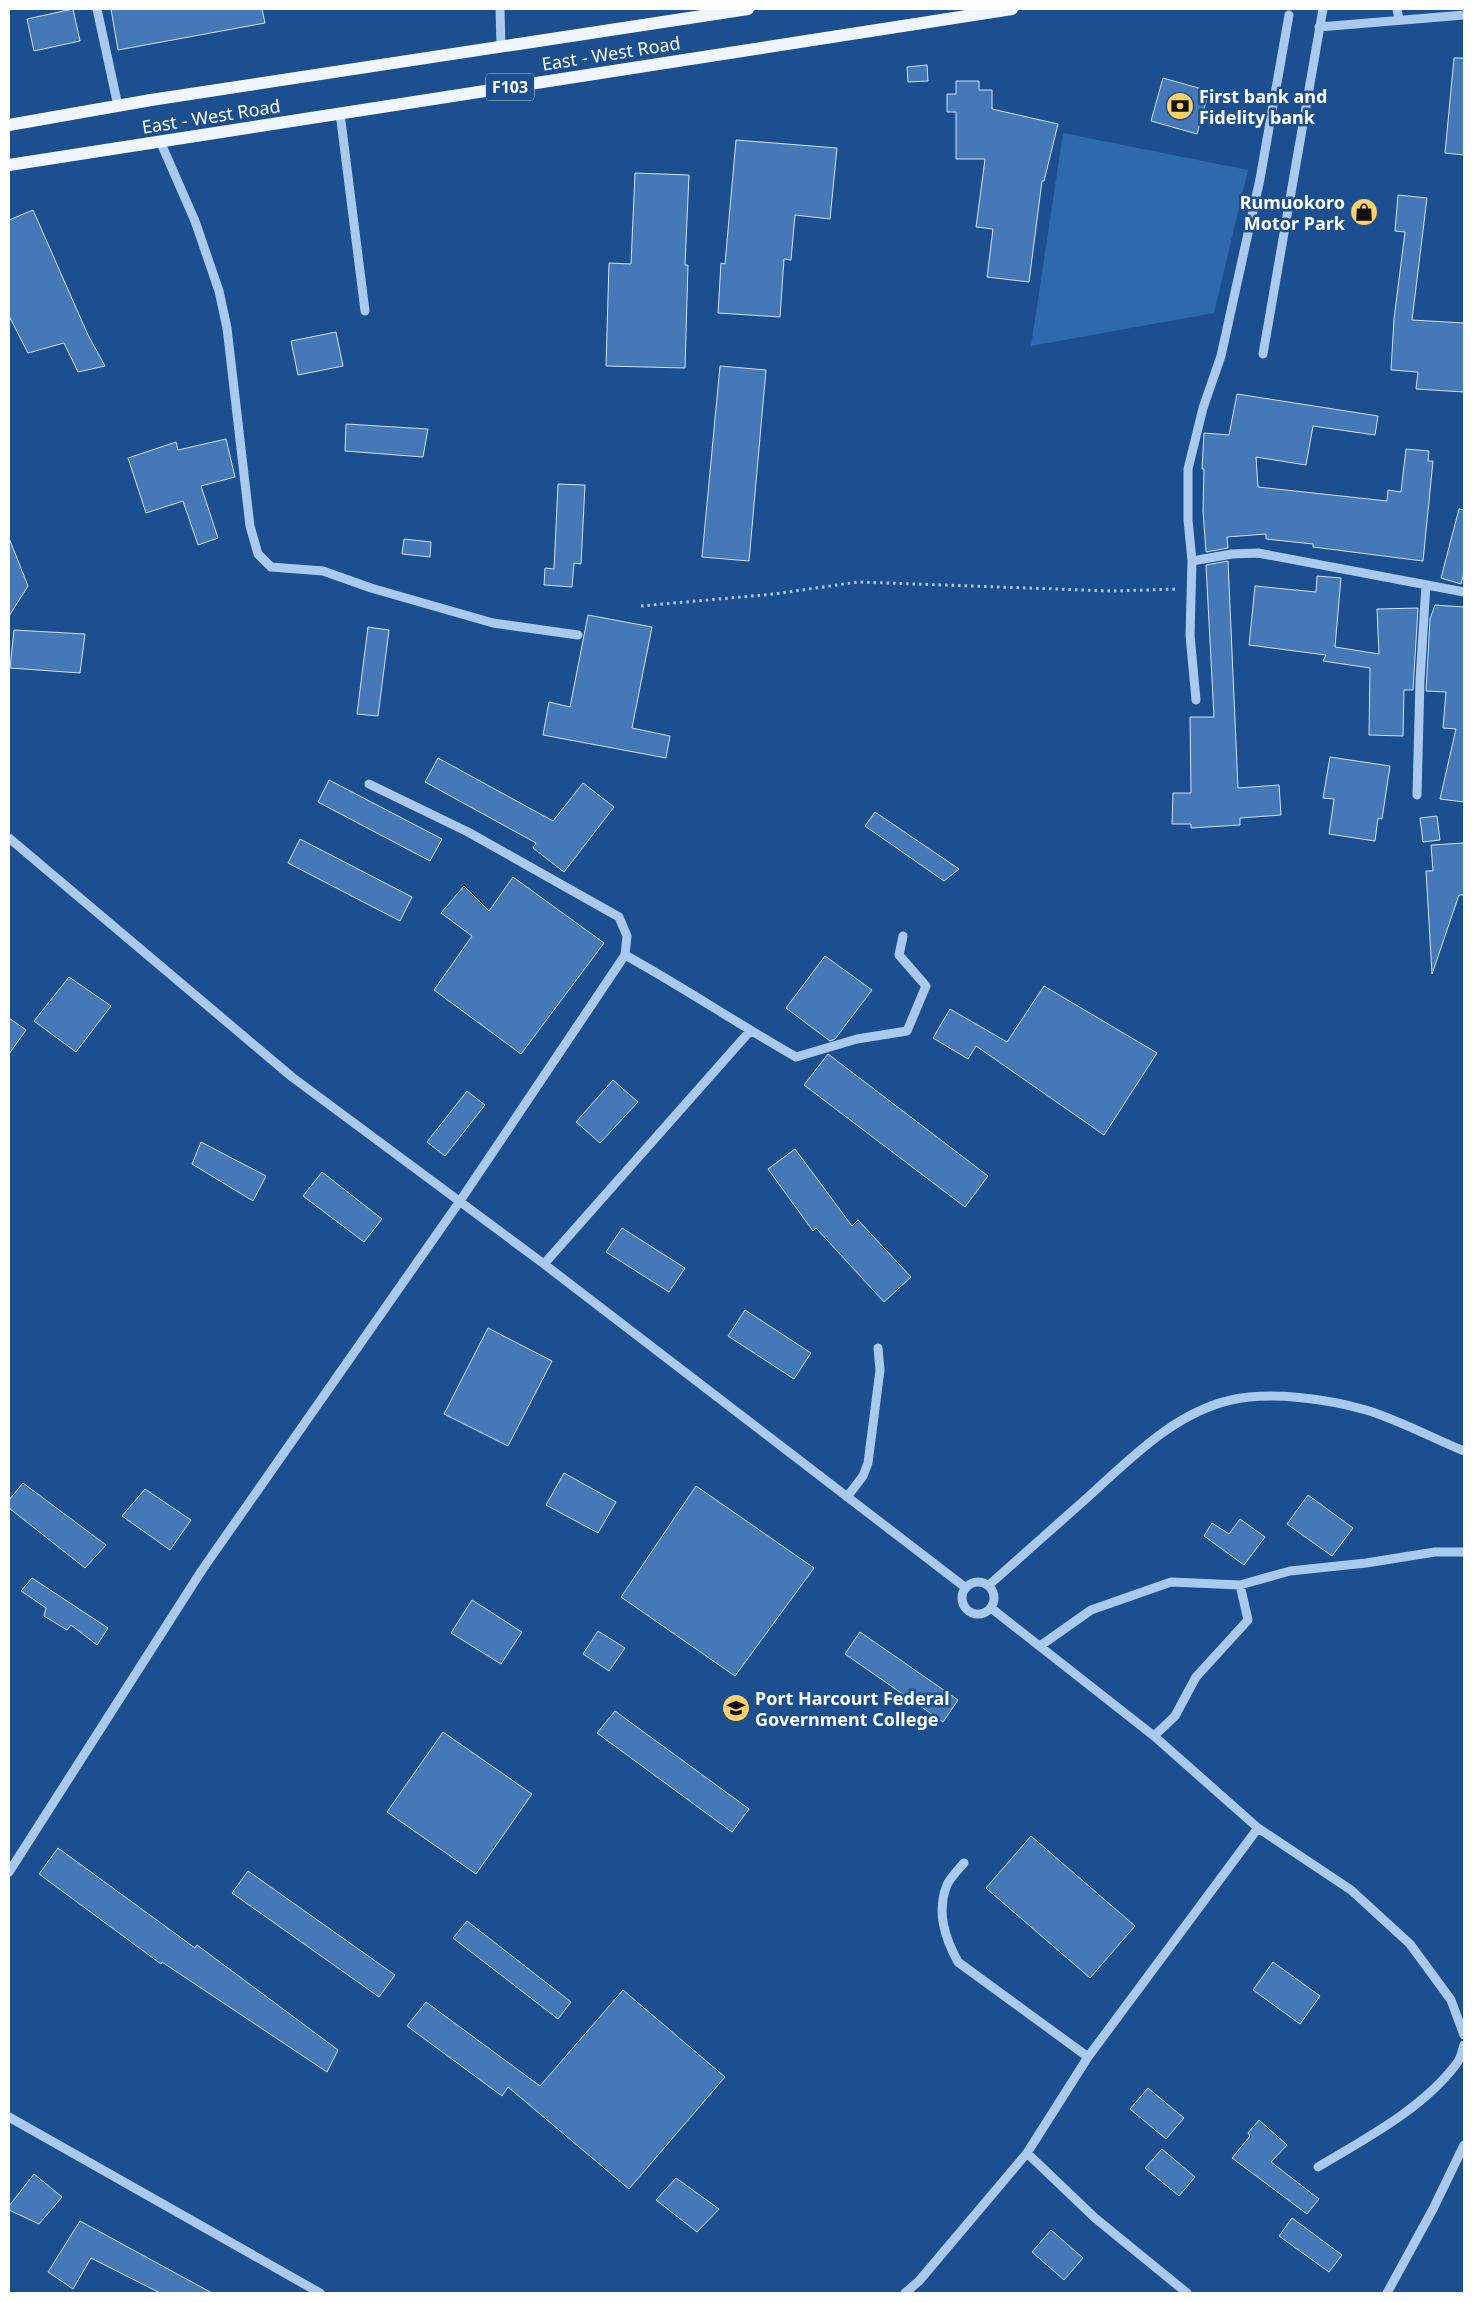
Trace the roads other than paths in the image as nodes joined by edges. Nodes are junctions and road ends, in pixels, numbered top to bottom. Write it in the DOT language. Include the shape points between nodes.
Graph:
graph roads {
  1 [pos="97,9"];
  2 [pos="500,9"];
  3 [pos="748,9"];
  4 [pos="1012,9"];
  5 [pos="1323,9"];
  6 [pos="1397,9"];
  7 [pos="1288,15"];
  8 [pos="1464,15"];
  9 [pos="1399,20"];
  10 [pos="1319,27"];
  11 [pos="501,47"];
  12 [pos="118,106"];
  13 [pos="340,113"];
  14 [pos="9,125"];
  15 [pos="160,141"];
  16 [pos="9,165"];
  17 [pos="366,311"];
  18 [pos="1263,354"];
  19 [pos="1192,561"];
  20 [pos="1426,585"];
  21 [pos="1464,592"];
  22 [pos="578,635"];
  23 [pos="1196,700"];
  24 [pos="369,784"];
  25 [pos="1416,795"];
  26 [pos="9,838"];
  27 [pos="902,936"];
  28 [pos="625,954"];
  29 [pos="750,1031"];
  30 [pos="460,1201"];
  31 [pos="544,1264"];
  32 [pos="878,1348"];
  33 [pos="1464,1451"];
  34 [pos="847,1497"];
  35 [pos="1464,1552"];
  36 [pos="989,1585"];
  37 [pos="1240,1585"];
  38 [pos="966,1588"];
  39 [pos="991,1608"];
  40 [pos="1040,1646"];
  41 [pos="1154,1736"];
  42 [pos="1258,1828"];
  43 [pos="964,1864"];
  44 [pos="9,1872"];
  45 [pos="1464,2035"];
  46 [pos="1464,2045"];
  47 [pos="1088,2057"];
  48 [pos="9,2117"];
  49 [pos="1464,2145"];
  50 [pos="1026,2153"];
  51 [pos="1318,2168"];
  52 [pos="320,2293"];
  53 [pos="905,2293"];
  54 [pos="1186,2293"];
  55 [pos="1387,2293"];
  1 -- 12 [label="street"];
  2 -- 11 [label="street"];
  3 -- 11 [label="main road, East - West Road / F103"];
  4 -- 13 [label="main road, East - West Road / F103"];
  5 -- 10 [label="street"];
  6 -- 9 [label="street"];
  7 -- 19 [label="street" via="1260,179 1222,356 1203,408 1188,469"];
  8 -- 9 [label="street"];
  9 -- 10 [label="street"];
  10 -- 18 [label="street"];
  11 -- 12 [label="main road, East - West Road / F103"];
  12 -- 14 [label="main road, East - West Road / F103"];
  13 -- 15 [label="main road, East - West Road / F103"];
  13 -- 17 [label="street"];
  15 -- 16 [label="main road, East - West Road / F103"];
  15 -- 22 [label="street" via="195,221 228,328 250,526 258,554 271,567 322,571 493,623"];
  19 -- 20 [label="street" via="1232,554 1258,554"];
  19 -- 23 [label="street" via="1190,635"];
  20 -- 21 [label="street"];
  20 -- 25 [label="street"];
  24 -- 28 [label="street" via="468,832 619,917 627,936"];
  26 -- 30 [label="street" via="292,1076"];
  27 -- 29 [label="street" via="899,954 926,986 907,1031 857,1039 796,1057"];
  28 -- 29 [label="street"];
  28 -- 30 [label="street"];
  29 -- 31 [label="street"];
  30 -- 31 [label="street"];
  30 -- 44 [label="street" via="202,1570"];
  31 -- 34 [label="street"];
  32 -- 34 [label="street" via="880,1370 868,1463 863,1476"];
  33 -- 36 [label="street" via="1357,1408 1318,1400 1269,1396 1231,1400 1202,1410 1170,1427"];
  34 -- 38 [label="street"];
  35 -- 37 [label="street" via="1435,1552 1290,1571"];
  36 -- 38 [label="street" via="976,1582"];
  36 -- 39 [label="street" via="995,1596"];
  37 -- 40 [label="street" via="1171,1582 1091,1610"];
  37 -- 41 [label="street" via="1248,1620 1196,1677 1175,1716"];
  38 -- 39 [label="street" via="962,1600 968,1611 980,1614"];
  39 -- 40 [label="street"];
  40 -- 41 [label="street"];
  41 -- 42 [label="street"];
  42 -- 45 [label="street" via="1351,1890 1410,1944 1451,2000"];
  42 -- 47 [label="street"];
  43 -- 47 [label="street" via="947,1884 941,1905 944,1929 958,1962"];
  46 -- 51 [label="street" via="1459,2062 1433,2090 1377,2132"];
  47 -- 50 [label="street"];
  48 -- 52 [label="street"];
  49 -- 55 [label="street"];
  50 -- 53 [label="street"];
  50 -- 54 [label="street" via="1095,2218"];
}
